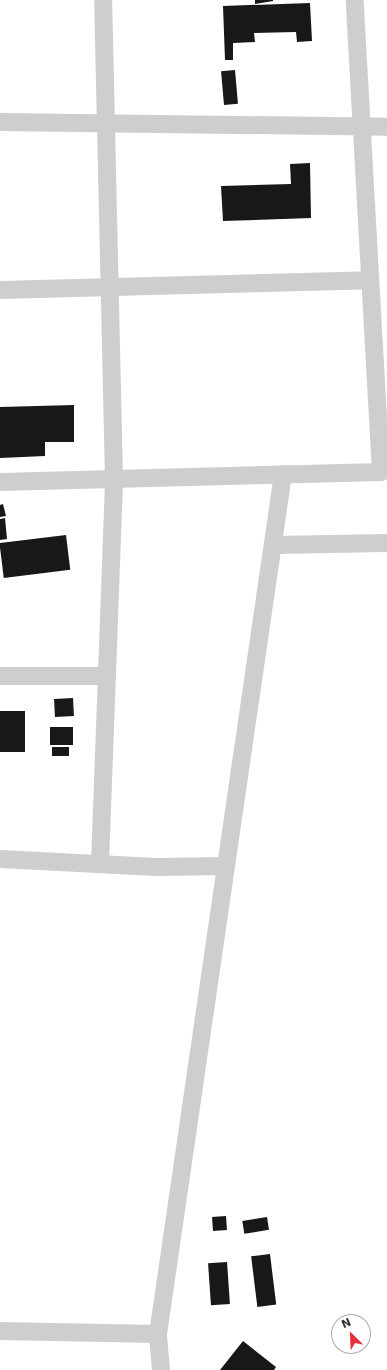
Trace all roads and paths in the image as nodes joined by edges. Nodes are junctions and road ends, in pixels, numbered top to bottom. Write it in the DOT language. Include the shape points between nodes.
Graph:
graph roads {
  1 [pos="102,0"];
  2 [pos="355,0"];
  3 [pos="0,122"];
  4 [pos="106,124"];
  5 [pos="362,127"];
  6 [pos="387,128"];
  7 [pos="370,280"];
  8 [pos="110,287"];
  9 [pos="0,290"];
  10 [pos="380,341"];
  11 [pos="283,474"];
  12 [pos="114,479"];
  13 [pos="0,482"];
  14 [pos="387,543"];
  15 [pos="273,545"];
  16 [pos="0,676"];
  17 [pos="107,676"];
  18 [pos="0,859"];
  19 [pos="100,864"];
  20 [pos="226,866"];
  21 [pos="0,1331"];
  22 [pos="158,1334"];
  23 [pos="161,1370"];
  1 -- 4 [label="street"];
  2 -- 5 [label="street"];
  3 -- 4 [label="street"];
  4 -- 5 [label="street"];
  4 -- 8 [label="street"];
  5 -- 6 [label="street"];
  5 -- 7 [label="street"];
  7 -- 8 [label="street"];
  7 -- 10 [label="street"];
  8 -- 9 [label="street"];
  8 -- 12 [label="street"];
  10 -- 11 [label="street" via="381,472"];
  11 -- 12 [label="street"];
  11 -- 15 [label="street"];
  12 -- 13 [label="street"];
  12 -- 17 [label="street"];
  14 -- 15 [label="street"];
  15 -- 20 [label="street"];
  16 -- 17 [label="street"];
  17 -- 19 [label="street"];
  18 -- 19 [label="street"];
  19 -- 20 [label="street"];
  20 -- 22 [label="street"];
  21 -- 22 [label="street"];
  22 -- 23 [label="street"];
}
